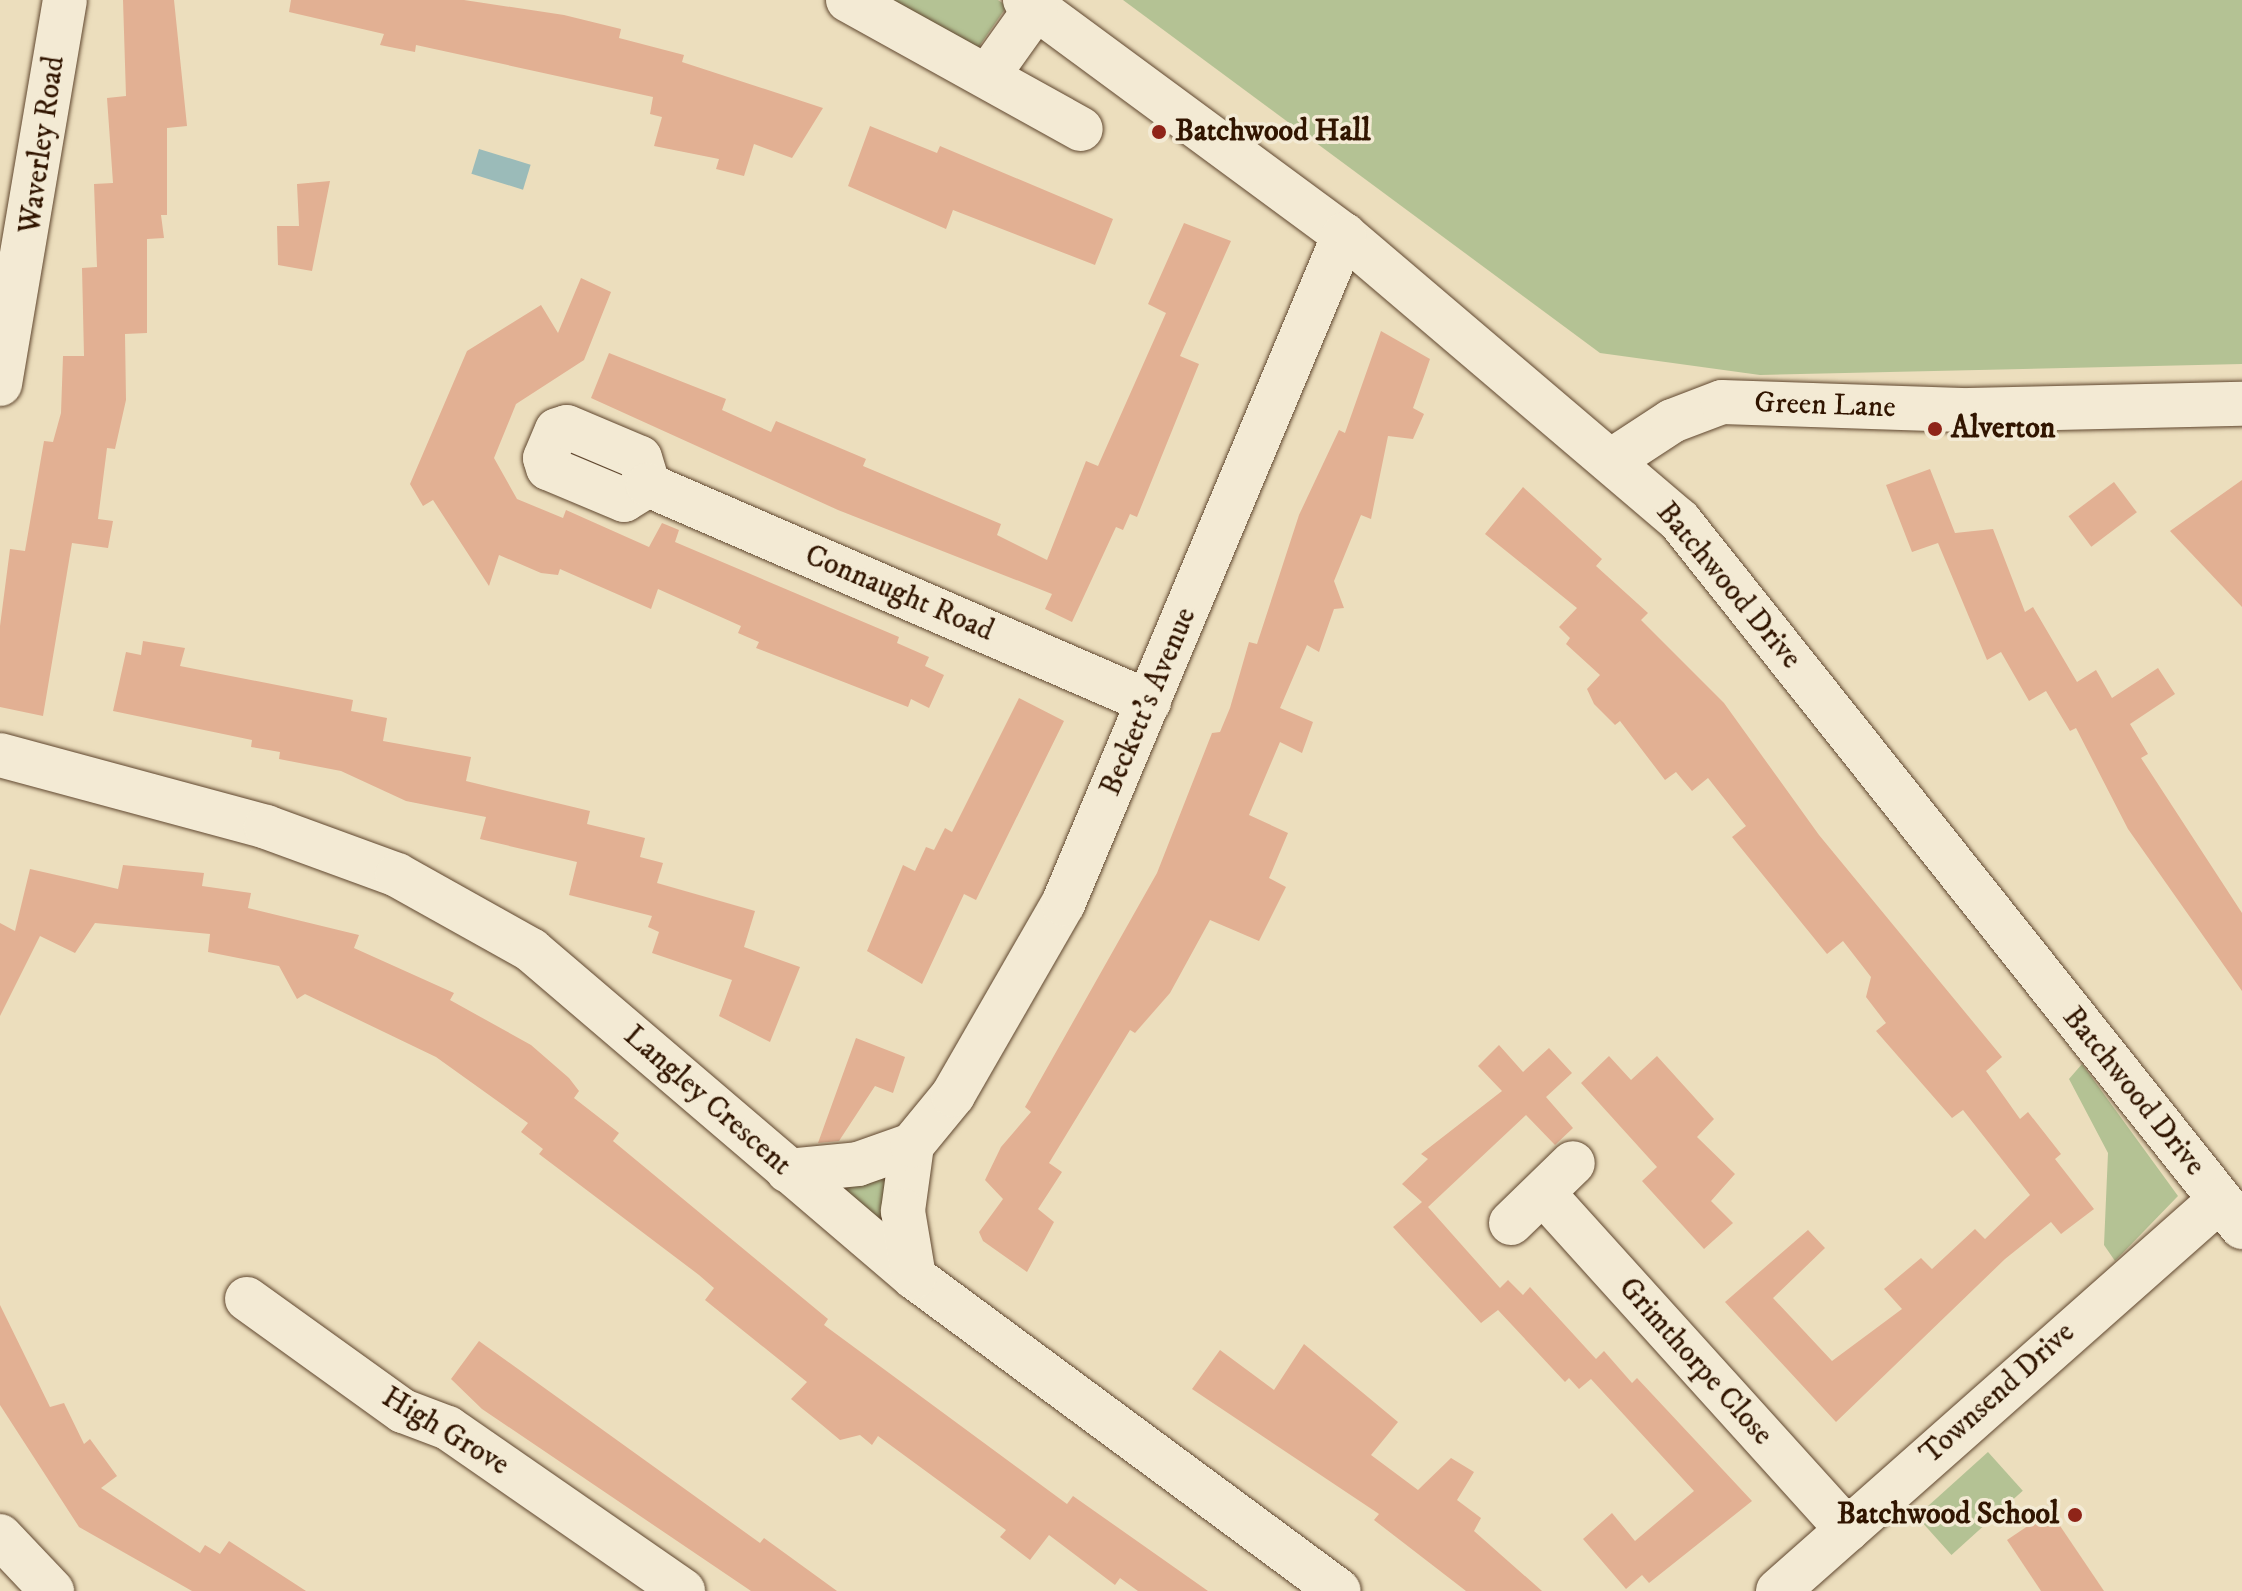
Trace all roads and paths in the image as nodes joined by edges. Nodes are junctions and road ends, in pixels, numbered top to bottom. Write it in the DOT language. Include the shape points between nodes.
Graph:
graph roads {
  1 [pos="65,0"];
  2 [pos="848,0"];
  3 [pos="1030,4"];
  4 [pos="989,74"];
  5 [pos="1081,129"];
  6 [pos="16,226"];
  7 [pos="1344,235"];
  8 [pos="0,384"];
  9 [pos="2242,404"];
  10 [pos="1614,459"];
  11 [pos="648,485"];
  12 [pos="1149,702"];
  13 [pos="0,755"];
  14 [pos="912,1145"];
  15 [pos="788,1171"];
  16 [pos="2231,1213"];
  17 [pos="1511,1223"];
  18 [pos="914,1277"];
  19 [pos="247,1299"];
  20 [pos="1847,1530"];
  21 [pos="5,1556"];
  22 [pos="52,1591"];
  23 [pos="683,1591"];
  24 [pos="1339,1591"];
  25 [pos="1778,1591"];
  1 -- 6 [label="street, Waverley Road"];
  2 -- 4 [label="street"];
  3 -- 4 [label="street"];
  3 -- 7 [label="street, Batchwood Drive"];
  4 -- 5 [label="street"];
  6 -- 8 [label="street, Waverley Road"];
  7 -- 10 [label="street, Batchwood Drive"];
  7 -- 12 [label="street, Beckett's Avenue"];
  9 -- 10 [label="street, Green Lane" via="1969,410 1722,402 1672,421"];
  10 -- 16 [label="street, Batchwood Drive" via="1679,520"];
  11 -- 12 [label="street, Connaught Road"];
  12 -- 14 [label="street, Beckett's Avenue" via="1063,904 953,1095"];
  13 -- 15 [label="street, Langley Crescent" via="266,827 397,875 531,950"];
  14 -- 15 [label="street" via="858,1164"];
  14 -- 18 [label="street" via="903,1211"];
  15 -- 18 [label="street, Langley Crescent"];
  16 -- 20 [label="street, Townsend Drive"];
  17 -- 20 [label="street, Grimthorpe Close" via="1558,1178"];
  18 -- 24 [label="street, Langley Crescent"];
  19 -- 23 [label="street, High Grove" via="403,1411 448,1428"];
  20 -- 25 [label="street, Townsend Drive"];
  21 -- 22 [label="street"];
}
